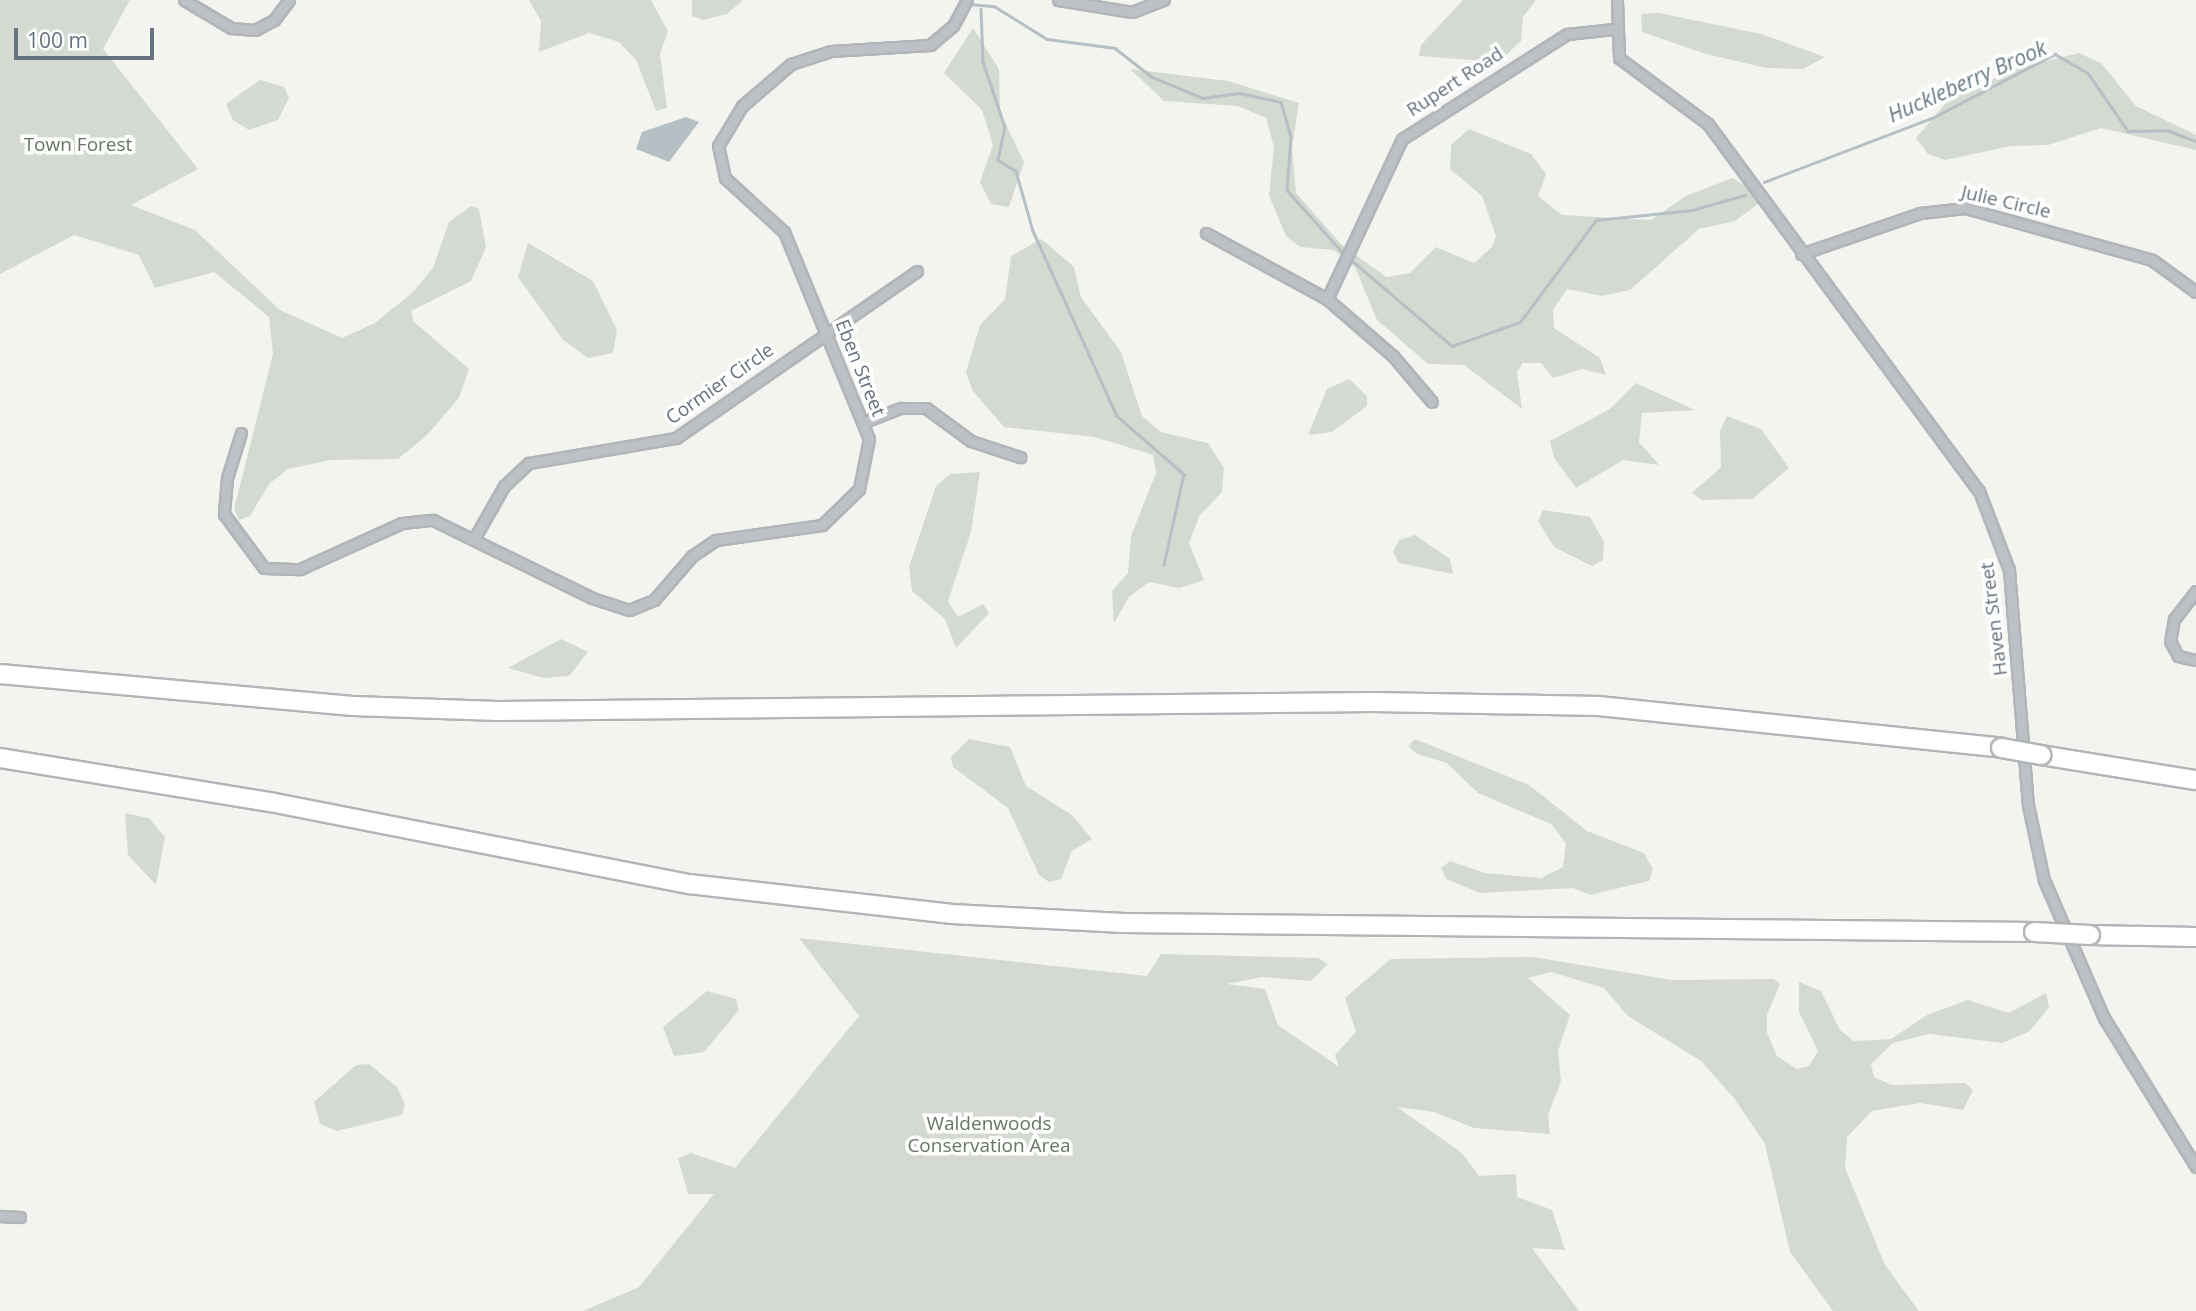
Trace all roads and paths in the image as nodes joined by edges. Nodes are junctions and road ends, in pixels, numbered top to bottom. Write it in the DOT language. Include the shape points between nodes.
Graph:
graph roads {
  1 [pos="184,0"];
  2 [pos="289,0"];
  3 [pos="1058,0"];
  4 [pos="1164,0"];
  5 [pos="1617,0"];
  6 [pos="965,4"];
  7 [pos="1614,29"];
  8 [pos="1206,233"];
  9 [pos="1801,254"];
  10 [pos="917,271"];
  11 [pos="2196,292"];
  12 [pos="1327,299"];
  13 [pos="826,331"];
  14 [pos="1432,402"];
  15 [pos="864,422"];
  16 [pos="241,433"];
  17 [pos="1020,457"];
  18 [pos="475,537"];
  19 [pos="2196,591"];
  20 [pos="2196,660"];
  21 [pos="0,674"];
  22 [pos="0,758"];
  23 [pos="2196,780"];
  24 [pos="2196,937"];
  25 [pos="2196,1167"];
  26 [pos="0,1216"];
  27 [pos="20,1217"];
  1 -- 2 [label="street" via="232,28 255,30 274,20"];
  3 -- 4 [label="street" via="1132,12"];
  5 -- 7 [label="street, Haven Street"];
  6 -- 13 [label="street, Eben Street" via="930,45 831,51 791,64 756,91 721,136 717,155 725,177 784,232"];
  7 -- 9 [label="street, Haven Street" via="1622,63 1695,110"];
  7 -- 12 [label="street, Rupert Road" via="1567,34 1402,139"];
  8 -- 12 [label="street"];
  9 -- 11 [label="street, Julie Circle" via="1920,213 1965,208 2152,260"];
  9 -- 25 [label="street, Haven Street" via="1947,442 1990,514 2009,570 2028,805 2044,880 2104,1018"];
  10 -- 13 [label="street, Cormier Circle"];
  12 -- 14 [label="street" via="1393,356"];
  13 -- 15 [label="street, Eben Street"];
  13 -- 18 [label="street, Cormier Circle" via="665,443 529,463 504,486"];
  15 -- 17 [label="street" via="901,408 926,408 971,441"];
  15 -- 18 [label="street, Eben Street" via="866,470 840,513 803,531 707,544 662,594 637,608 592,598"];
  16 -- 18 [label="street, Eben Street" via="227,478 224,514 264,568 300,569 413,521 442,522"];
  19 -- 20 [label="street" via="2174,620 2169,641 2178,656"];
  21 -- 23 [label="highway, bridge" via="353,706 498,711 1373,702 1598,706 2001,748"];
  22 -- 24 [label="highway, bridge" via="232,796 689,884 952,914 1124,923"];
  26 -- 27 [label="street"];
}
